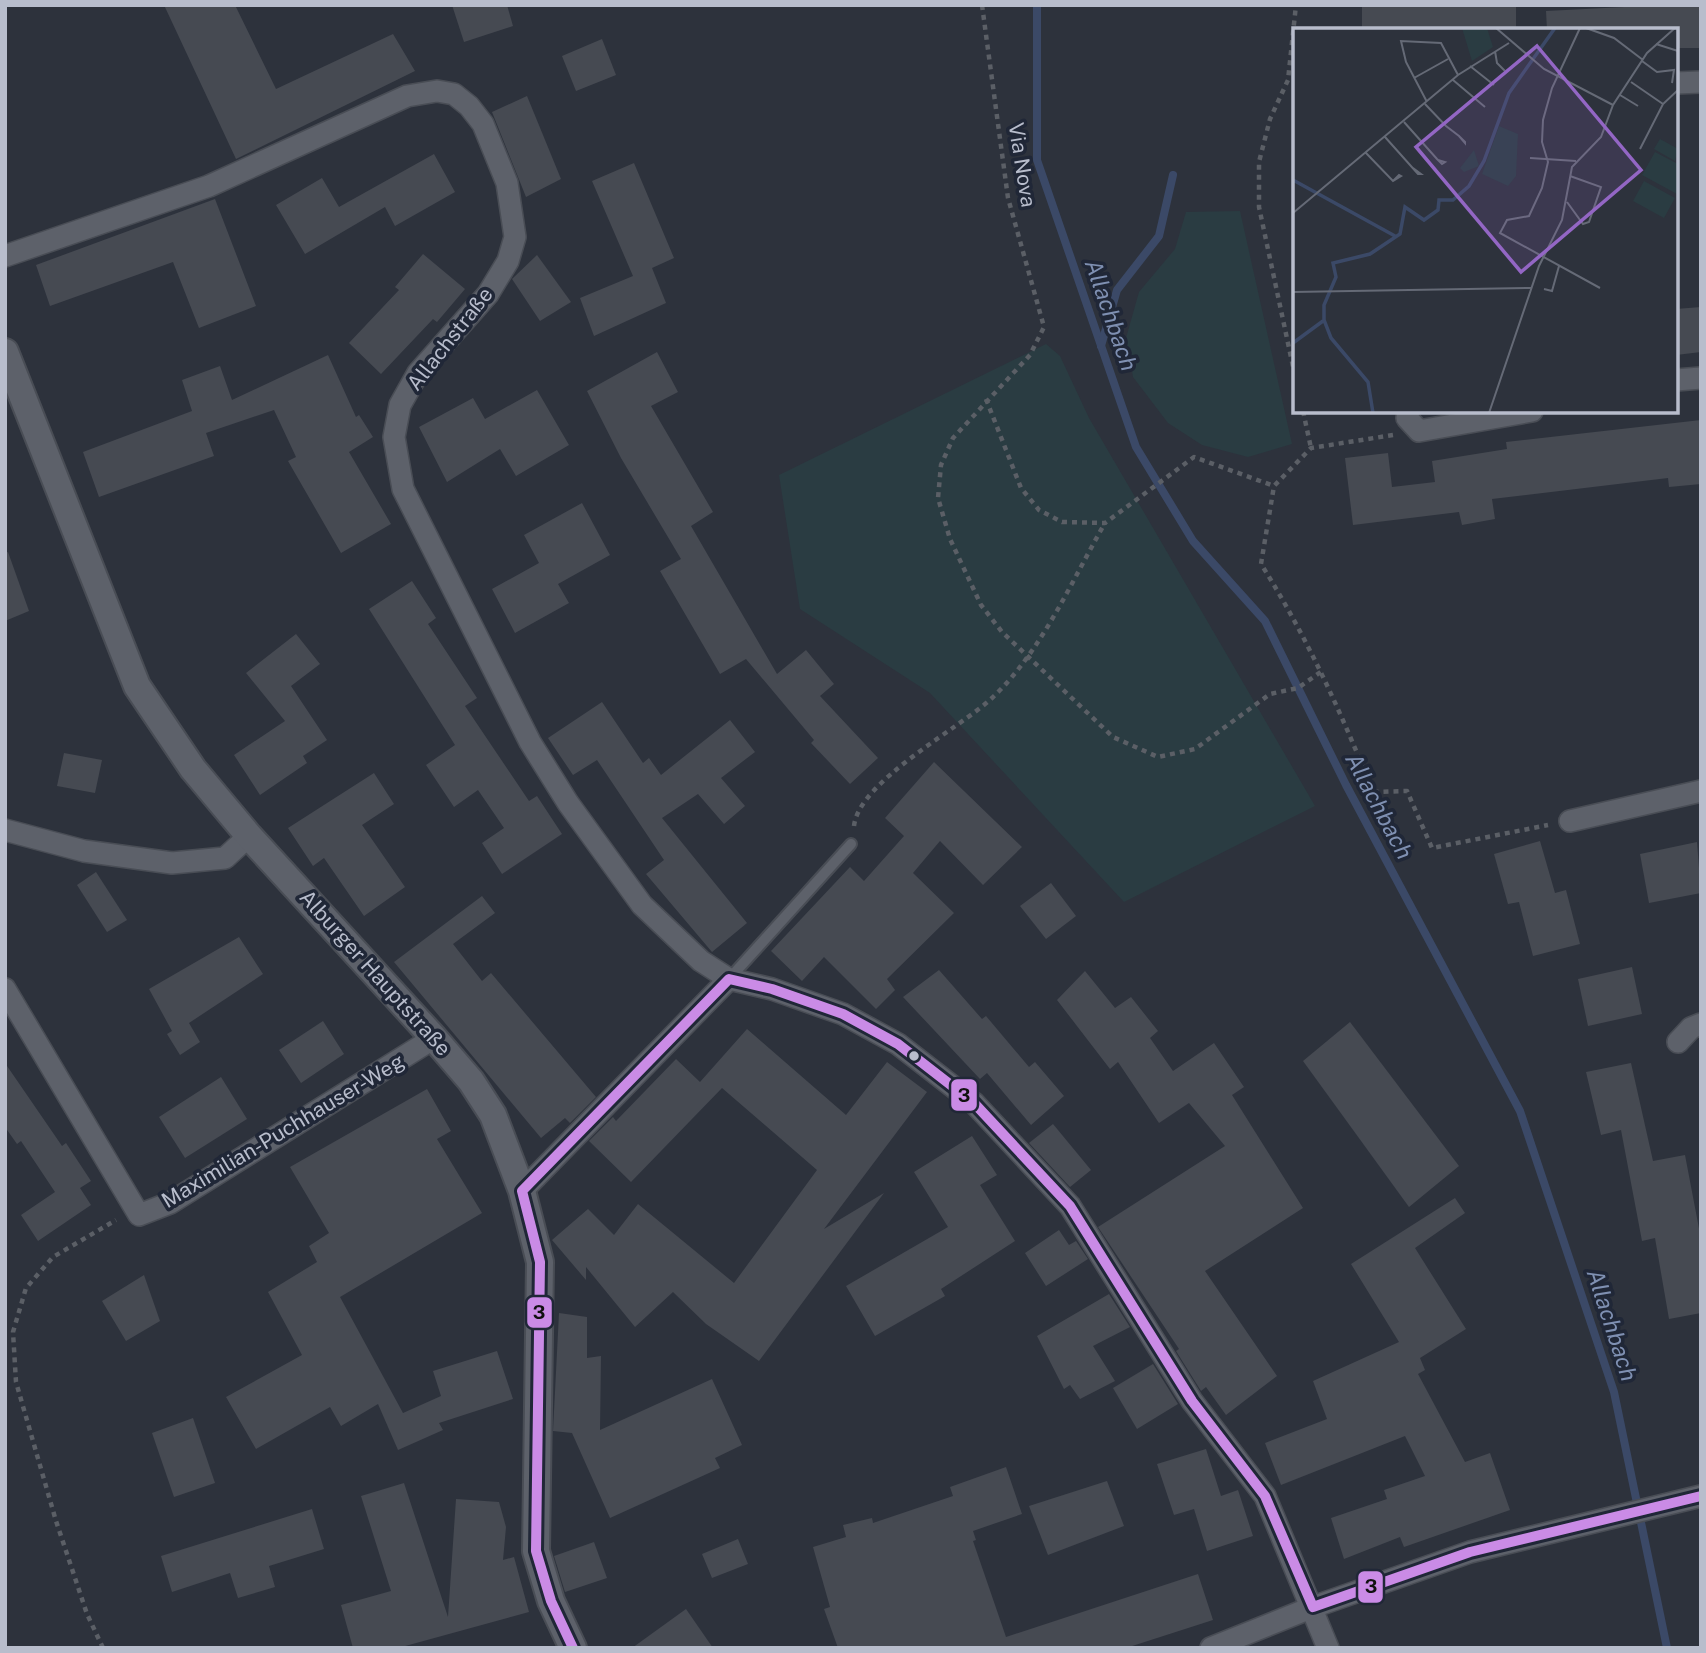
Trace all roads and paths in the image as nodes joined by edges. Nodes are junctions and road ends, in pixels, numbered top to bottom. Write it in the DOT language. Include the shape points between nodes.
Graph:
graph roads {
  1 [pos="982,5"];
  2 [pos="1296,5"];
  3 [pos="1294,28"];
  4 [pos="1293,33"];
  5 [pos="1288,80"];
  6 [pos="1293,81"];
  7 [pos="1701,82"];
  8 [pos="1678,83"];
  9 [pos="5,256"];
  10 [pos="5,352"];
  11 [pos="1293,367"];
  12 [pos="1701,378"];
  13 [pos="1678,380"];
  14 [pos="986,399"];
  15 [pos="1303,413"];
  16 [pos="1408,413"];
  17 [pos="1516,413"];
  18 [pos="1419,431"];
  19 [pos="1311,448"];
  20 [pos="1274,486"];
  21 [pos="1105,523"];
  22 [pos="1027,659"];
  23 [pos="1322,671"];
  24 [pos="1701,791"];
  25 [pos="1570,821"];
  26 [pos="5,830"];
  27 [pos="249,836"];
  28 [pos="852,844"];
  29 [pos="729,979"];
  30 [pos="5,989"];
  31 [pos="1701,1024"];
  32 [pos="434,1038"];
  33 [pos="1678,1042"];
  34 [pos="522,1191"];
  35 [pos="135,1209"];
  36 [pos="1701,1496"];
  37 [pos="1313,1606"];
  38 [pos="103,1648"];
  39 [pos="573,1648"];
  40 [pos="1211,1648"];
  41 [pos="1328,1648"];
  1 -- 14 [label="path, Via Nova" via="1008,198 1044,327 1030,355"];
  2 -- 3 [label="path"];
  4 -- 5 [label="path"];
  5 -- 6 [label="path"];
  5 -- 11 [label="path" via="1270,120 1259,162 1259,206"];
  7 -- 8 [label="street"];
  9 -- 29 [label="street, Allachstraße" via="209,187 407,96 437,91 454,94 469,106 482,124 507,183 515,237 508,261 488,294 418,373 400,405 394,437 402,489 530,742 568,803 642,905 701,961"];
  10 -- 27 [label="street, Alburger Hauptstraße" via="137,686 193,769"];
  12 -- 13 [label="street"];
  14 -- 21 [label="path" via="1021,488 1039,510 1062,522"];
  14 -- 22 [label="path" via="953,438 941,465 938,498 960,564 981,605"];
  15 -- 19 [label="path"];
  16 -- 18 [label="street" via="1407,418"];
  17 -- 18 [label="street"];
  18 -- 19 [label="path"];
  19 -- 20 [label="path"];
  20 -- 21 [label="path" via="1194,457"];
  20 -- 23 [label="path" via="1261,564"];
  21 -- 22 [label="path"];
  22 -- 23 [label="path" via="1113,737 1158,757 1195,749 1270,694 1298,688"];
  22 -- 28 [label="path" via="992,698 901,766 855,811"];
  23 -- 25 [label="path" via="1373,792 1407,791 1432,848"];
  24 -- 25 [label="street"];
  26 -- 27 [label="street" via="84,850 172,863 225,858"];
  27 -- 32 [label="street, Alburger Hauptstraße"];
  28 -- 29 [label="lane"];
  29 -- 34 [label="street"];
  29 -- 37 [label="street, Allachstraße" via="843,1014 898,1044 974,1103 1070,1206 1192,1401 1265,1496"];
  30 -- 35 [label="street, Maximilian-Puchhauser-Weg"];
  31 -- 33 [label="street"];
  32 -- 34 [label="street, Alburger Hauptstraße" via="493,1115"];
  32 -- 35 [label="street, Maximilian-Puchhauser-Weg" via="170,1203 139,1215"];
  34 -- 39 [label="street, Alburger Hauptstraße" via="540,1262 536,1552 551,1601"];
  35 -- 38 [label="path" via="53,1257 26,1288 13,1332 16,1382 56,1521"];
  36 -- 37 [label="street" via="1470,1552"];
  37 -- 40 [label="street"];
  37 -- 41 [label="street, Allachstraße"];
}
